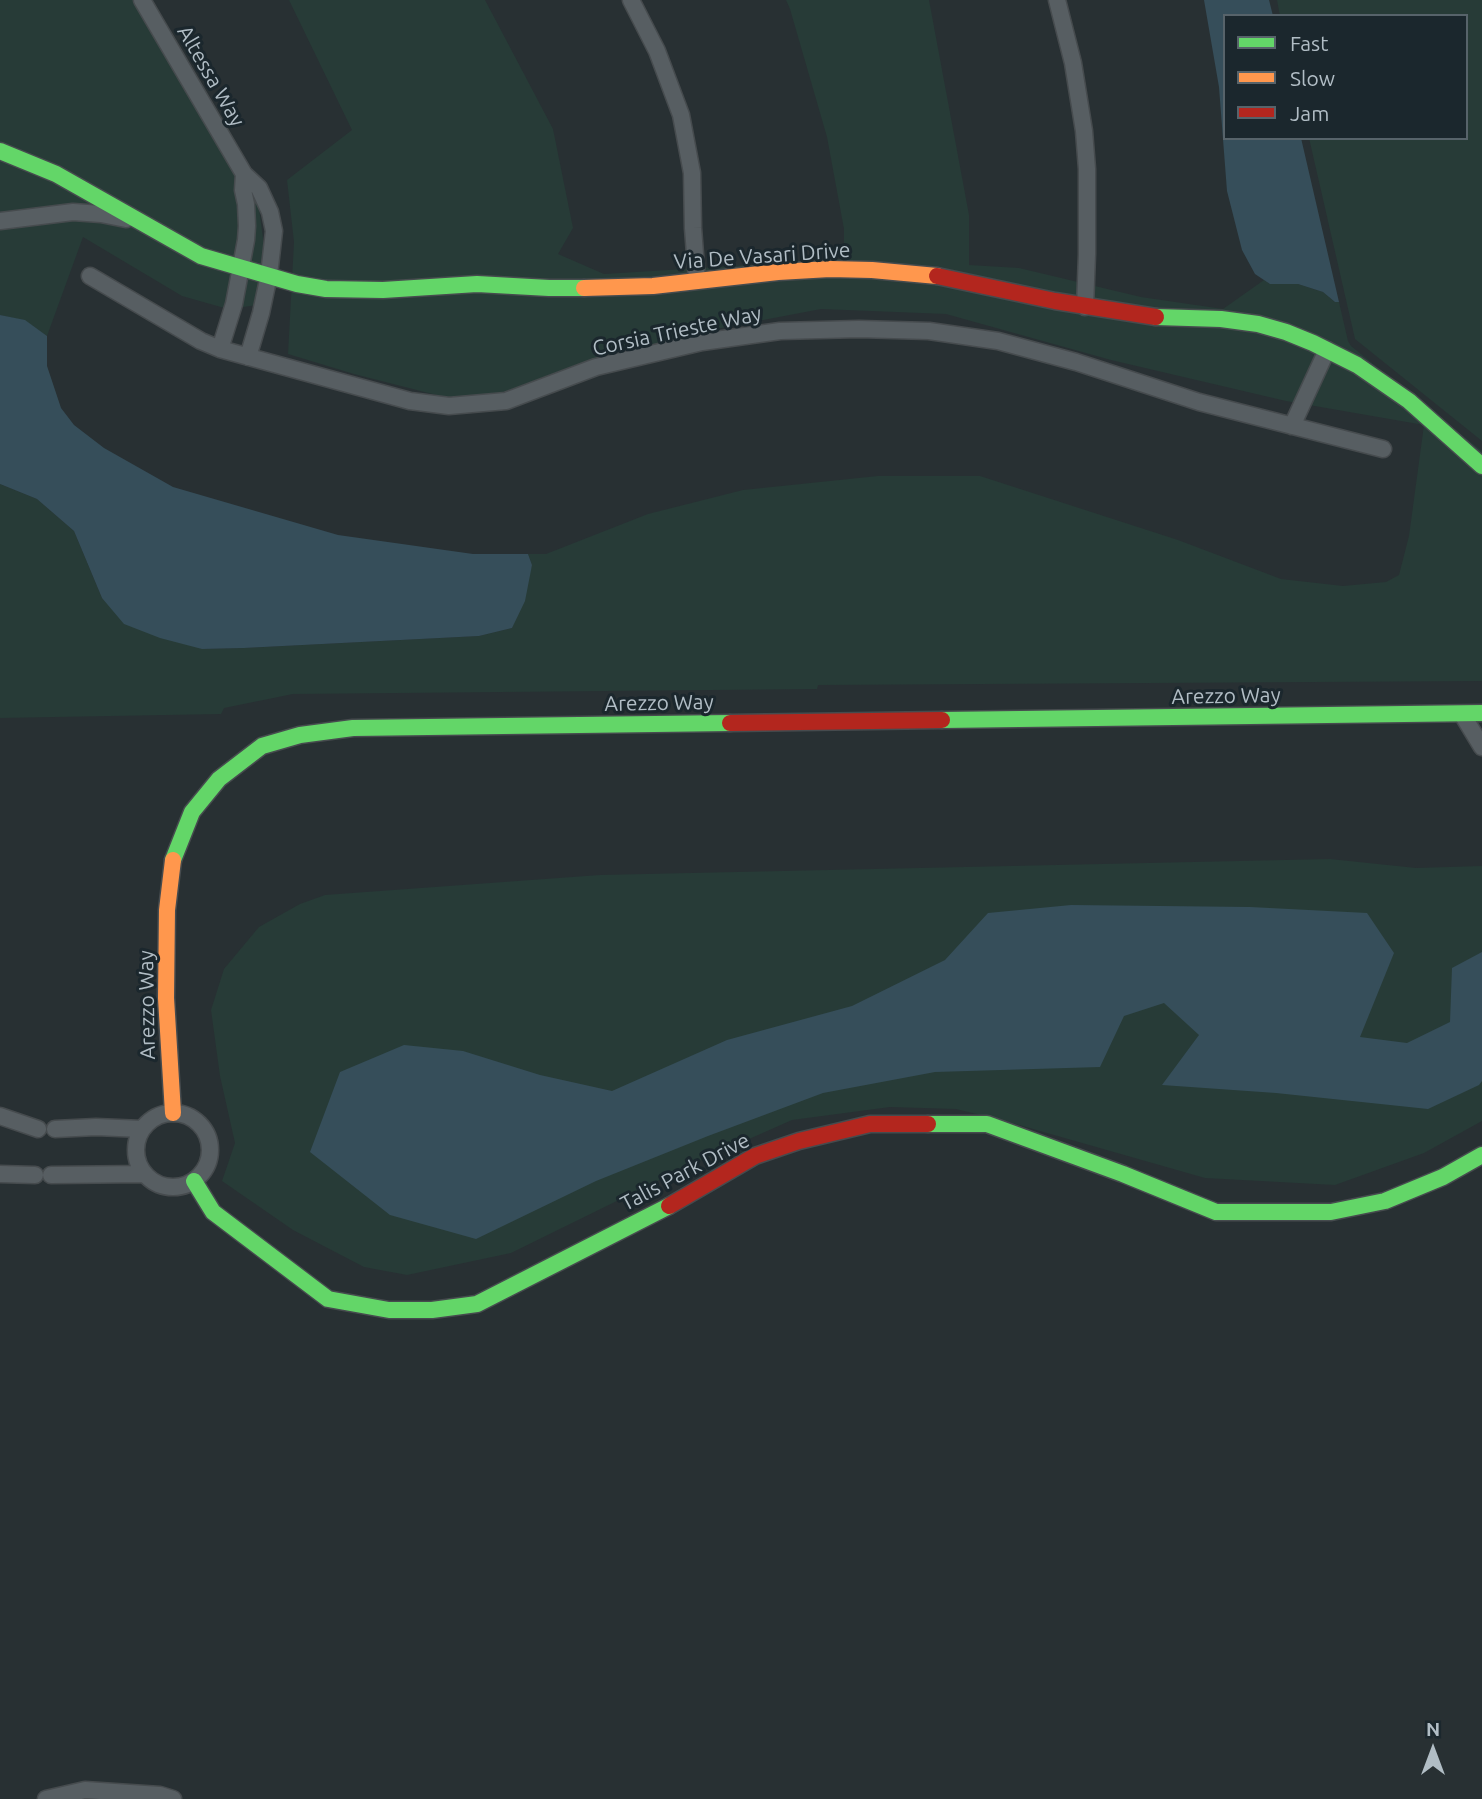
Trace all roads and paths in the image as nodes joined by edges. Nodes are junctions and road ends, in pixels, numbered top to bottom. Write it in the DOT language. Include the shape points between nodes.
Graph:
graph roads {
  1 [pos="142,0"];
  2 [pos="631,0"];
  3 [pos="1058,0"];
  4 [pos="0,151"];
  5 [pos="244,174"];
  6 [pos="0,220"];
  7 [pos="137,221"];
  8 [pos="241,267"];
  9 [pos="269,275"];
  10 [pos="90,276"];
  11 [pos="697,281"];
  12 [pos="1085,307"];
  13 [pos="220,349"];
  14 [pos="1327,350"];
  15 [pos="248,357"];
  16 [pos="1292,426"];
  17 [pos="1383,449"];
  18 [pos="1482,466"];
  19 [pos="1482,713"];
  20 [pos="1462,714"];
  21 [pos="1482,747"];
  22 [pos="173,1113"];
  23 [pos="0,1116"];
  24 [pos="142,1129"];
  25 [pos="1482,1155"];
  26 [pos="0,1174"];
  27 [pos="145,1174"];
  28 [pos="194,1181"];
  29 [pos="46,1799"];
  30 [pos="173,1799"];
  1 -- 5 [label="street, Altessa Way"];
  2 -- 11 [label="street" via="681,115 692,173"];
  3 -- 12 [label="street" via="1084,131"];
  4 -- 7 [label="street, Via De Vasari Drive" via="56,174"];
  5 -- 8 [label="street, Altessa Way" via="247,226"];
  5 -- 9 [label="street, Altessa Way" via="259,188 270,212 274,231"];
  6 -- 7 [label="street, Via De Vasari Drive" via="73,212"];
  7 -- 8 [label="street, Via De Vasari Drive" via="201,256"];
  8 -- 9 [label="street, Via De Vasari Drive"];
  8 -- 13 [label="street, Altessa Way"];
  9 -- 11 [label="street, Via De Vasari Drive" via="326,289 383,290 477,284 620,288"];
  9 -- 15 [label="street, Altessa Way"];
  10 -- 13 [label="street, Corsia Trieste Way"];
  11 -- 12 [label="street, Via De Vasari Drive" via="778,272 872,270 938,276"];
  12 -- 14 [label="street, Via De Vasari Drive" via="1258,324"];
  13 -- 15 [label="street, Corsia Trieste Way"];
  14 -- 16 [label="street"];
  14 -- 18 [label="street, Via De Vasari Drive" via="1409,401"];
  15 -- 16 [label="street, Corsia Trieste Way" via="410,401 449,406 506,401 596,367 702,342 780,331 929,331 998,341"];
  16 -- 17 [label="street, Corsia Trieste Way"];
  19 -- 20 [label="street, Arezzo Way"];
  20 -- 21 [label="street"];
  20 -- 22 [label="street, Arezzo Way" via="353,728 262,746 219,779 192,812 173,858 166,998"];
  22 -- 24 [label="street" via="150,1120"];
  22 -- 28 [label="street" via="195,1120 208,1139 208,1162"];
  23 -- 24 [label="street" via="47,1129"];
  24 -- 27 [label="street" via="136,1152"];
  25 -- 28 [label="street, Talis Park Drive" via="1385,1201 1331,1212 1216,1212 987,1124 870,1124 755,1156 664,1209 477,1304 432,1310 389,1310 328,1299 213,1212"];
  26 -- 27 [label="street"];
  27 -- 28 [label="street" via="163,1186"];
  29 -- 30 [label="street" via="85,1790"];
}
